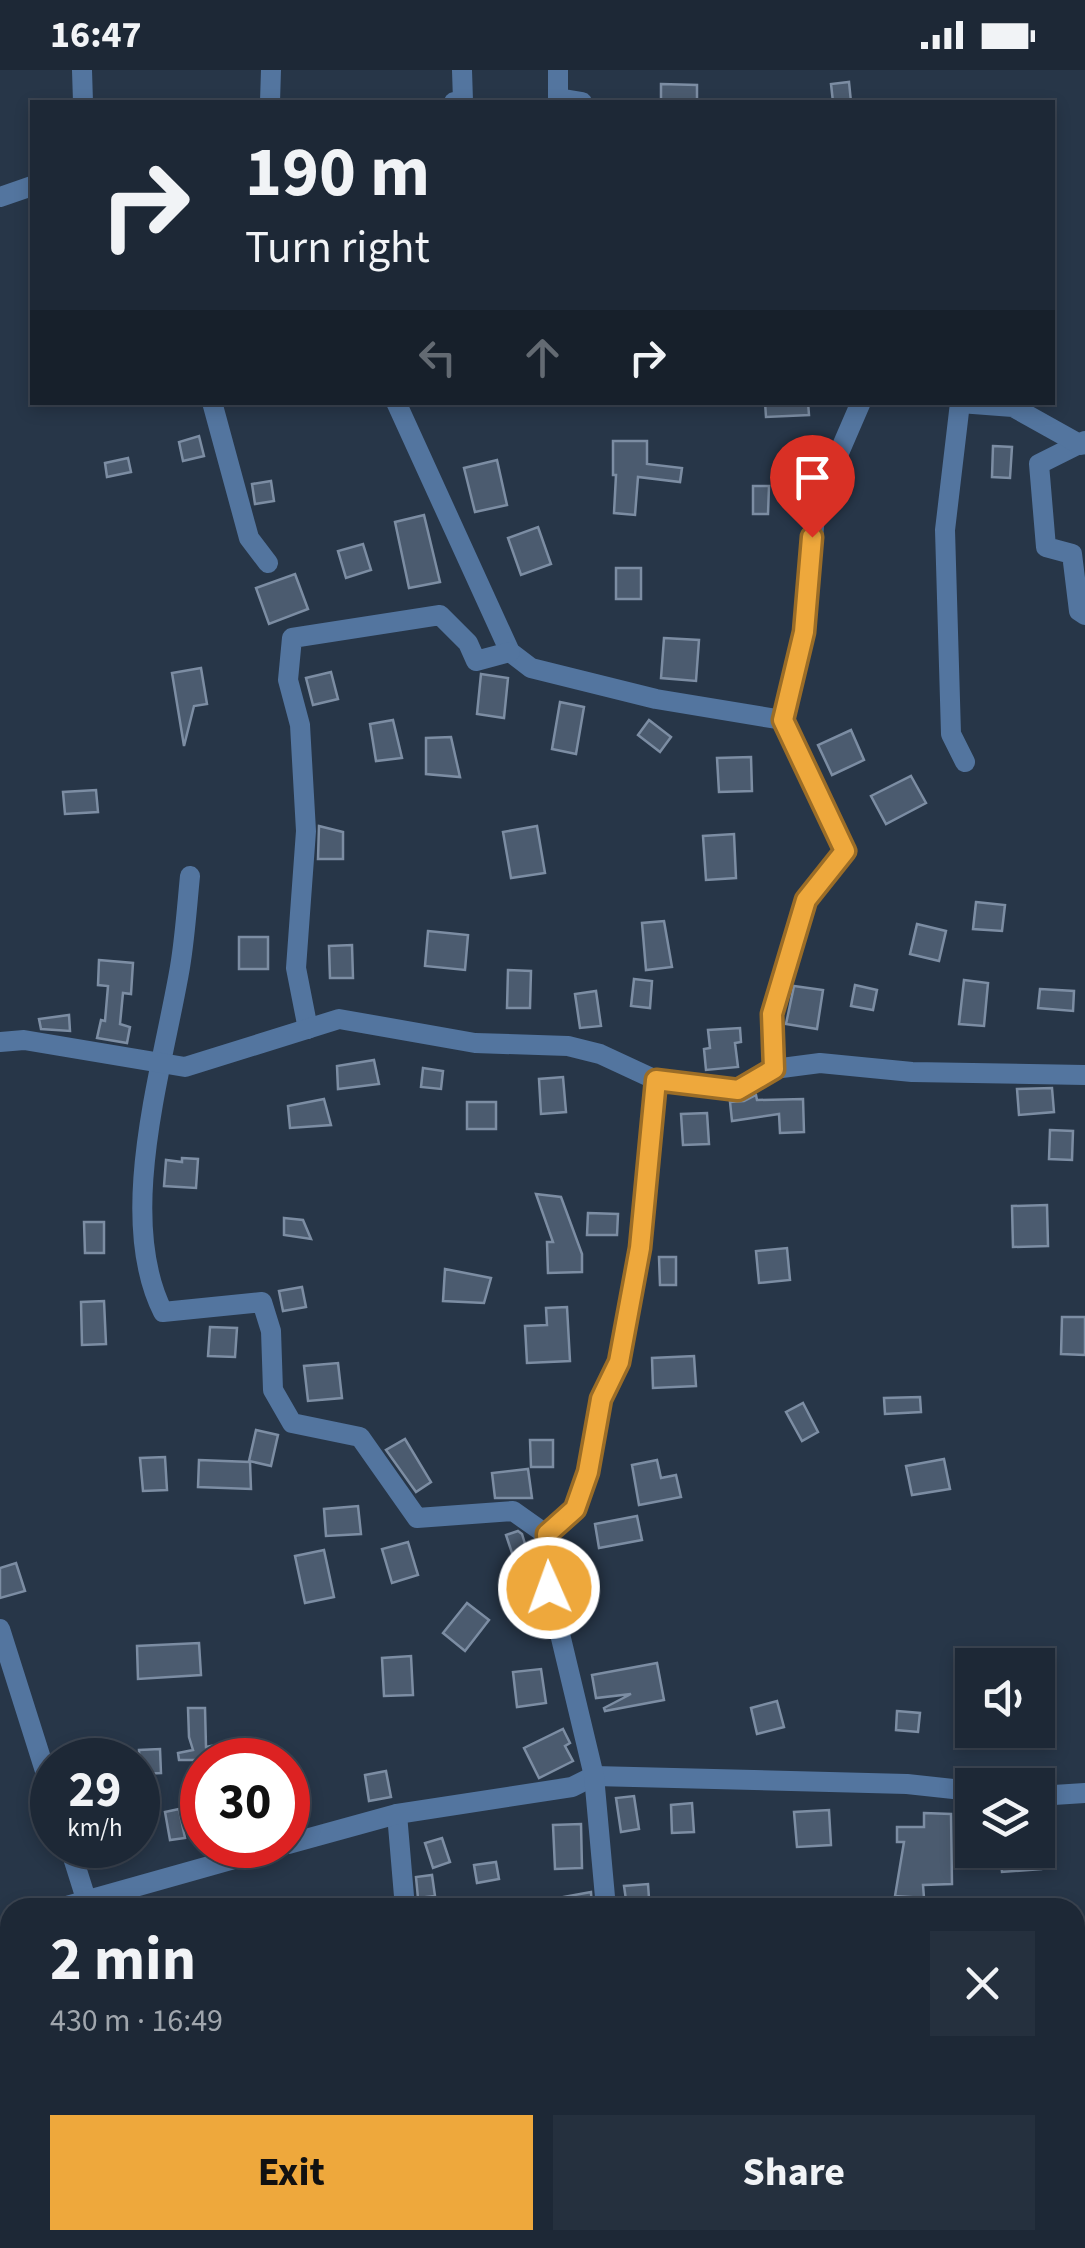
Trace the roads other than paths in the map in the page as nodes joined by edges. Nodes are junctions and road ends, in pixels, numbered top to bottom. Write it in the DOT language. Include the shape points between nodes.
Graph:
graph roads {
  1 [pos="82,70"];
  2 [pos="271,70"];
  3 [pos="462,70"];
  4 [pos="558,70"];
  5 [pos="83,100"];
  6 [pos="270,100"];
  7 [pos="463,100"];
  8 [pos="570,100"];
  9 [pos="30,187"];
  10 [pos="0,197"];
  11 [pos="213,405"];
  12 [pos="397,405"];
  13 [pos="861,405"];
  14 [pos="960,405"];
  15 [pos="986,405"];
  16 [pos="1083,443"];
  17 [pos="268,564"];
  18 [pos="1085,615"];
  19 [pos="510,652"];
  20 [pos="783,720"];
  21 [pos="965,762"];
  22 [pos="190,876"];
  23 [pos="308,1029"];
  24 [pos="0,1042"];
  25 [pos="160,1065"];
  26 [pos="774,1069"];
  27 [pos="1085,1075"];
  28 [pos="656,1080"];
  29 [pos="547,1534"];
  30 [pos="2,1640"];
  31 [pos="34,1738"];
  32 [pos="594,1776"];
  33 [pos="955,1789"];
  34 [pos="1085,1793"];
  35 [pos="1055,1795"];
  36 [pos="397,1814"];
  37 [pos="310,1838"];
  38 [pos="76,1868"];
  39 [pos="199,1868"];
  40 [pos="86,1898"];
  41 [pos="90,1898"];
  42 [pos="404,1898"];
  43 [pos="605,1898"];
  1 -- 5 [label="street"];
  2 -- 6 [label="street"];
  3 -- 7 [label="street"];
  4 -- 8 [label="street" via="558,98"];
  9 -- 10 [label="street"];
  11 -- 17 [label="street" via="249,538"];
  12 -- 19 [label="street"];
  13 -- 20 [label="street" via="816,506 804,632"];
  14 -- 21 [label="street" via="945,530 951,734"];
  15 -- 16 [label="street" via="1013,407"];
  16 -- 18 [label="street" via="1039,464 1046,547 1072,554"];
  19 -- 20 [label="street" via="548,673"];
  19 -- 23 [label="street" via="476,661 440,615 292,638 288,680 300,725 306,830 296,968"];
  20 -- 26 [label="street" via="845,851 806,900 772,1014"];
  22 -- 25 [label="street"];
  23 -- 25 [label="street" via="185,1067"];
  23 -- 28 [label="street" via="340,1019 475,1043 568,1046"];
  24 -- 25 [label="street" via="24,1040"];
  25 -- 29 [label="street" via="140,1214 163,1312 262,1302 271,1331 273,1390 292,1423 360,1436 416,1518 513,1512"];
  26 -- 27 [label="street" via="820,1063"];
  26 -- 28 [label="street" via="738,1090"];
  28 -- 29 [label="street" via="640,1248 619,1362 601,1399 575,1509"];
  29 -- 32 [label="street" via="549,1588"];
  30 -- 31 [label="street"];
  32 -- 33 [label="street"];
  32 -- 36 [label="street" via="572,1786"];
  32 -- 43 [label="street"];
  34 -- 35 [label="street"];
  36 -- 37 [label="street"];
  36 -- 42 [label="street"];
  38 -- 40 [label="street"];
  39 -- 41 [label="street"];
}
